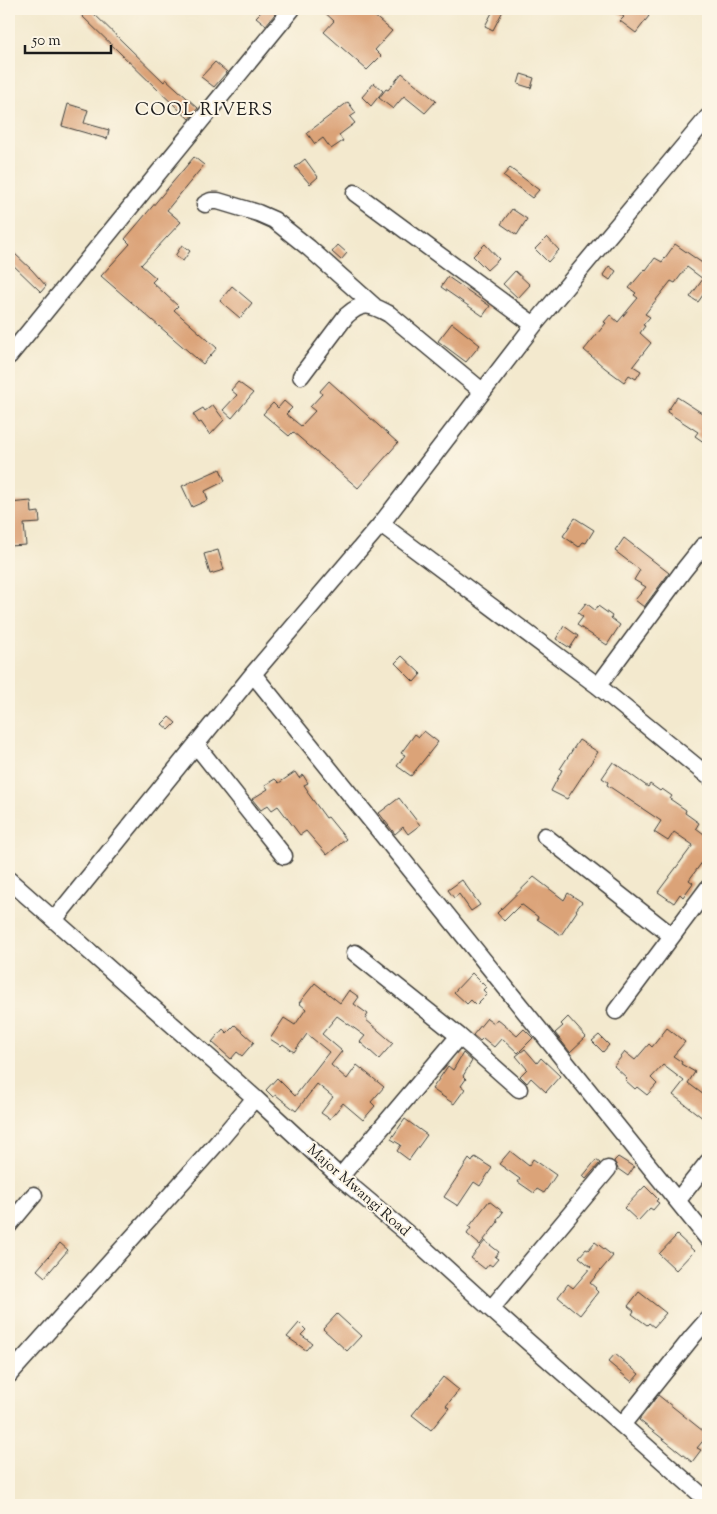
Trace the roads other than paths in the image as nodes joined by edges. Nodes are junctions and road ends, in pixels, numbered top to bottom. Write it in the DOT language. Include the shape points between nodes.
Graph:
graph roads {
  1 [pos="292,9"];
  2 [pos="708,120"];
  3 [pos="355,193"];
  4 [pos="205,204"];
  5 [pos="374,306"];
  6 [pos="534,325"];
  7 [pos="9,356"];
  8 [pos="301,376"];
  9 [pos="482,391"];
  10 [pos="381,524"];
  11 [pos="708,546"];
  12 [pos="253,674"];
  13 [pos="598,686"];
  14 [pos="196,745"];
  15 [pos="708,776"];
  16 [pos="545,836"];
  17 [pos="284,856"];
  18 [pos="9,880"];
  19 [pos="708,888"];
  20 [pos="54,920"];
  21 [pos="672,936"];
  22 [pos="355,953"];
  23 [pos="616,1011"];
  24 [pos="459,1036"];
  25 [pos="519,1088"];
  26 [pos="255,1098"];
  27 [pos="708,1162"];
  28 [pos="608,1169"];
  29 [pos="340,1177"];
  30 [pos="34,1195"];
  31 [pos="678,1200"];
  32 [pos="9,1226"];
  33 [pos="708,1239"];
  34 [pos="490,1309"];
  35 [pos="708,1319"];
  36 [pos="9,1375"];
  37 [pos="622,1425"];
  38 [pos="708,1501"];
  1 -- 7 [label="street"];
  2 -- 6 [label="street"];
  3 -- 6 [label="street"];
  4 -- 5 [label="street" via="218,200 269,218 309,248"];
  5 -- 8 [label="street" via="364,305 346,316"];
  5 -- 9 [label="street" via="389,314"];
  6 -- 9 [label="street"];
  9 -- 10 [label="street"];
  10 -- 12 [label="street"];
  10 -- 13 [label="street"];
  11 -- 13 [label="street" via="703,546 688,564"];
  12 -- 14 [label="street"];
  12 -- 31 [label="street"];
  13 -- 15 [label="street"];
  14 -- 17 [label="street"];
  14 -- 20 [label="street"];
  16 -- 21 [label="street"];
  18 -- 20 [label="street, Major Mwangi Road"];
  19 -- 21 [label="street"];
  20 -- 26 [label="street, Major Mwangi Road"];
  21 -- 23 [label="street"];
  22 -- 24 [label="street"];
  24 -- 25 [label="street"];
  24 -- 29 [label="street"];
  26 -- 29 [label="street, Major Mwangi Road"];
  26 -- 36 [label="street"];
  27 -- 31 [label="street"];
  28 -- 34 [label="street"];
  29 -- 34 [label="street, Major Mwangi Road"];
  30 -- 32 [label="street"];
  31 -- 33 [label="street"];
  34 -- 37 [label="street, Major Mwangi Road"];
  35 -- 37 [label="street"];
  37 -- 38 [label="street, Major Mwangi Road"];
}
